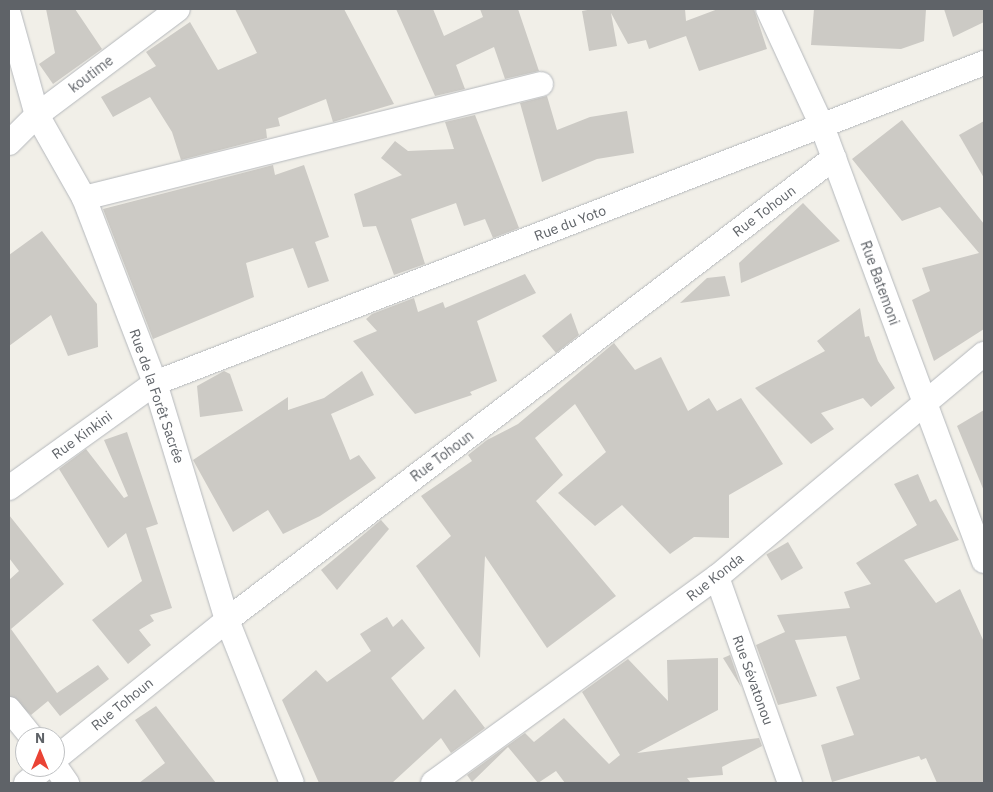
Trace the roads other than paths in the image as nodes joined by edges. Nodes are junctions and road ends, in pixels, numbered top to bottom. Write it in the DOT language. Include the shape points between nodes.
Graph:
graph roads {
  1 [pos="178,9"];
  2 [pos="768,9"];
  3 [pos="9,15"];
  4 [pos="984,63"];
  5 [pos="541,84"];
  6 [pos="36,115"];
  7 [pos="822,126"];
  8 [pos="9,143"];
  9 [pos="834,158"];
  10 [pos="84,198"];
  11 [pos="984,354"];
  12 [pos="155,383"];
  13 [pos="925,406"];
  14 [pos="9,488"];
  15 [pos="984,561"];
  16 [pos="717,577"];
  17 [pos="227,620"];
  18 [pos="9,709"];
  19 [pos="24,727"];
  20 [pos="65,751"];
  21 [pos="292,783"];
  22 [pos="433,783"];
  23 [pos="790,783"];
  1 -- 6 [label="street, koutime"];
  2 -- 7 [label="street, Rue Batemoni"];
  3 -- 6 [label="street, Rue de la Forêt Sacrée"];
  4 -- 7 [label="street, Rue du Yoto"];
  5 -- 10 [label="street"];
  6 -- 8 [label="street, koutime"];
  6 -- 10 [label="street, Rue de la Forêt Sacrée"];
  7 -- 9 [label="street, Rue Batemoni"];
  7 -- 12 [label="street, Rue du Yoto"];
  9 -- 13 [label="street, Rue Batemoni"];
  9 -- 17 [label="street, Rue Tohoun"];
  10 -- 12 [label="street, Rue de la Forêt Sacrée"];
  11 -- 13 [label="street, Rue Konda"];
  12 -- 14 [label="street, Rue Kinkini"];
  12 -- 17 [label="street, Rue de la Forêt Sacrée"];
  13 -- 15 [label="street, Rue Batemoni"];
  13 -- 16 [label="street, Rue Konda"];
  16 -- 22 [label="street, Rue Konda"];
  16 -- 23 [label="street, Rue Sévatonou"];
  17 -- 20 [label="street, Rue Tohoun"];
  17 -- 21 [label="street, Rue de la Forêt Sacrée"];
  18 -- 19 [label="street"];
}
